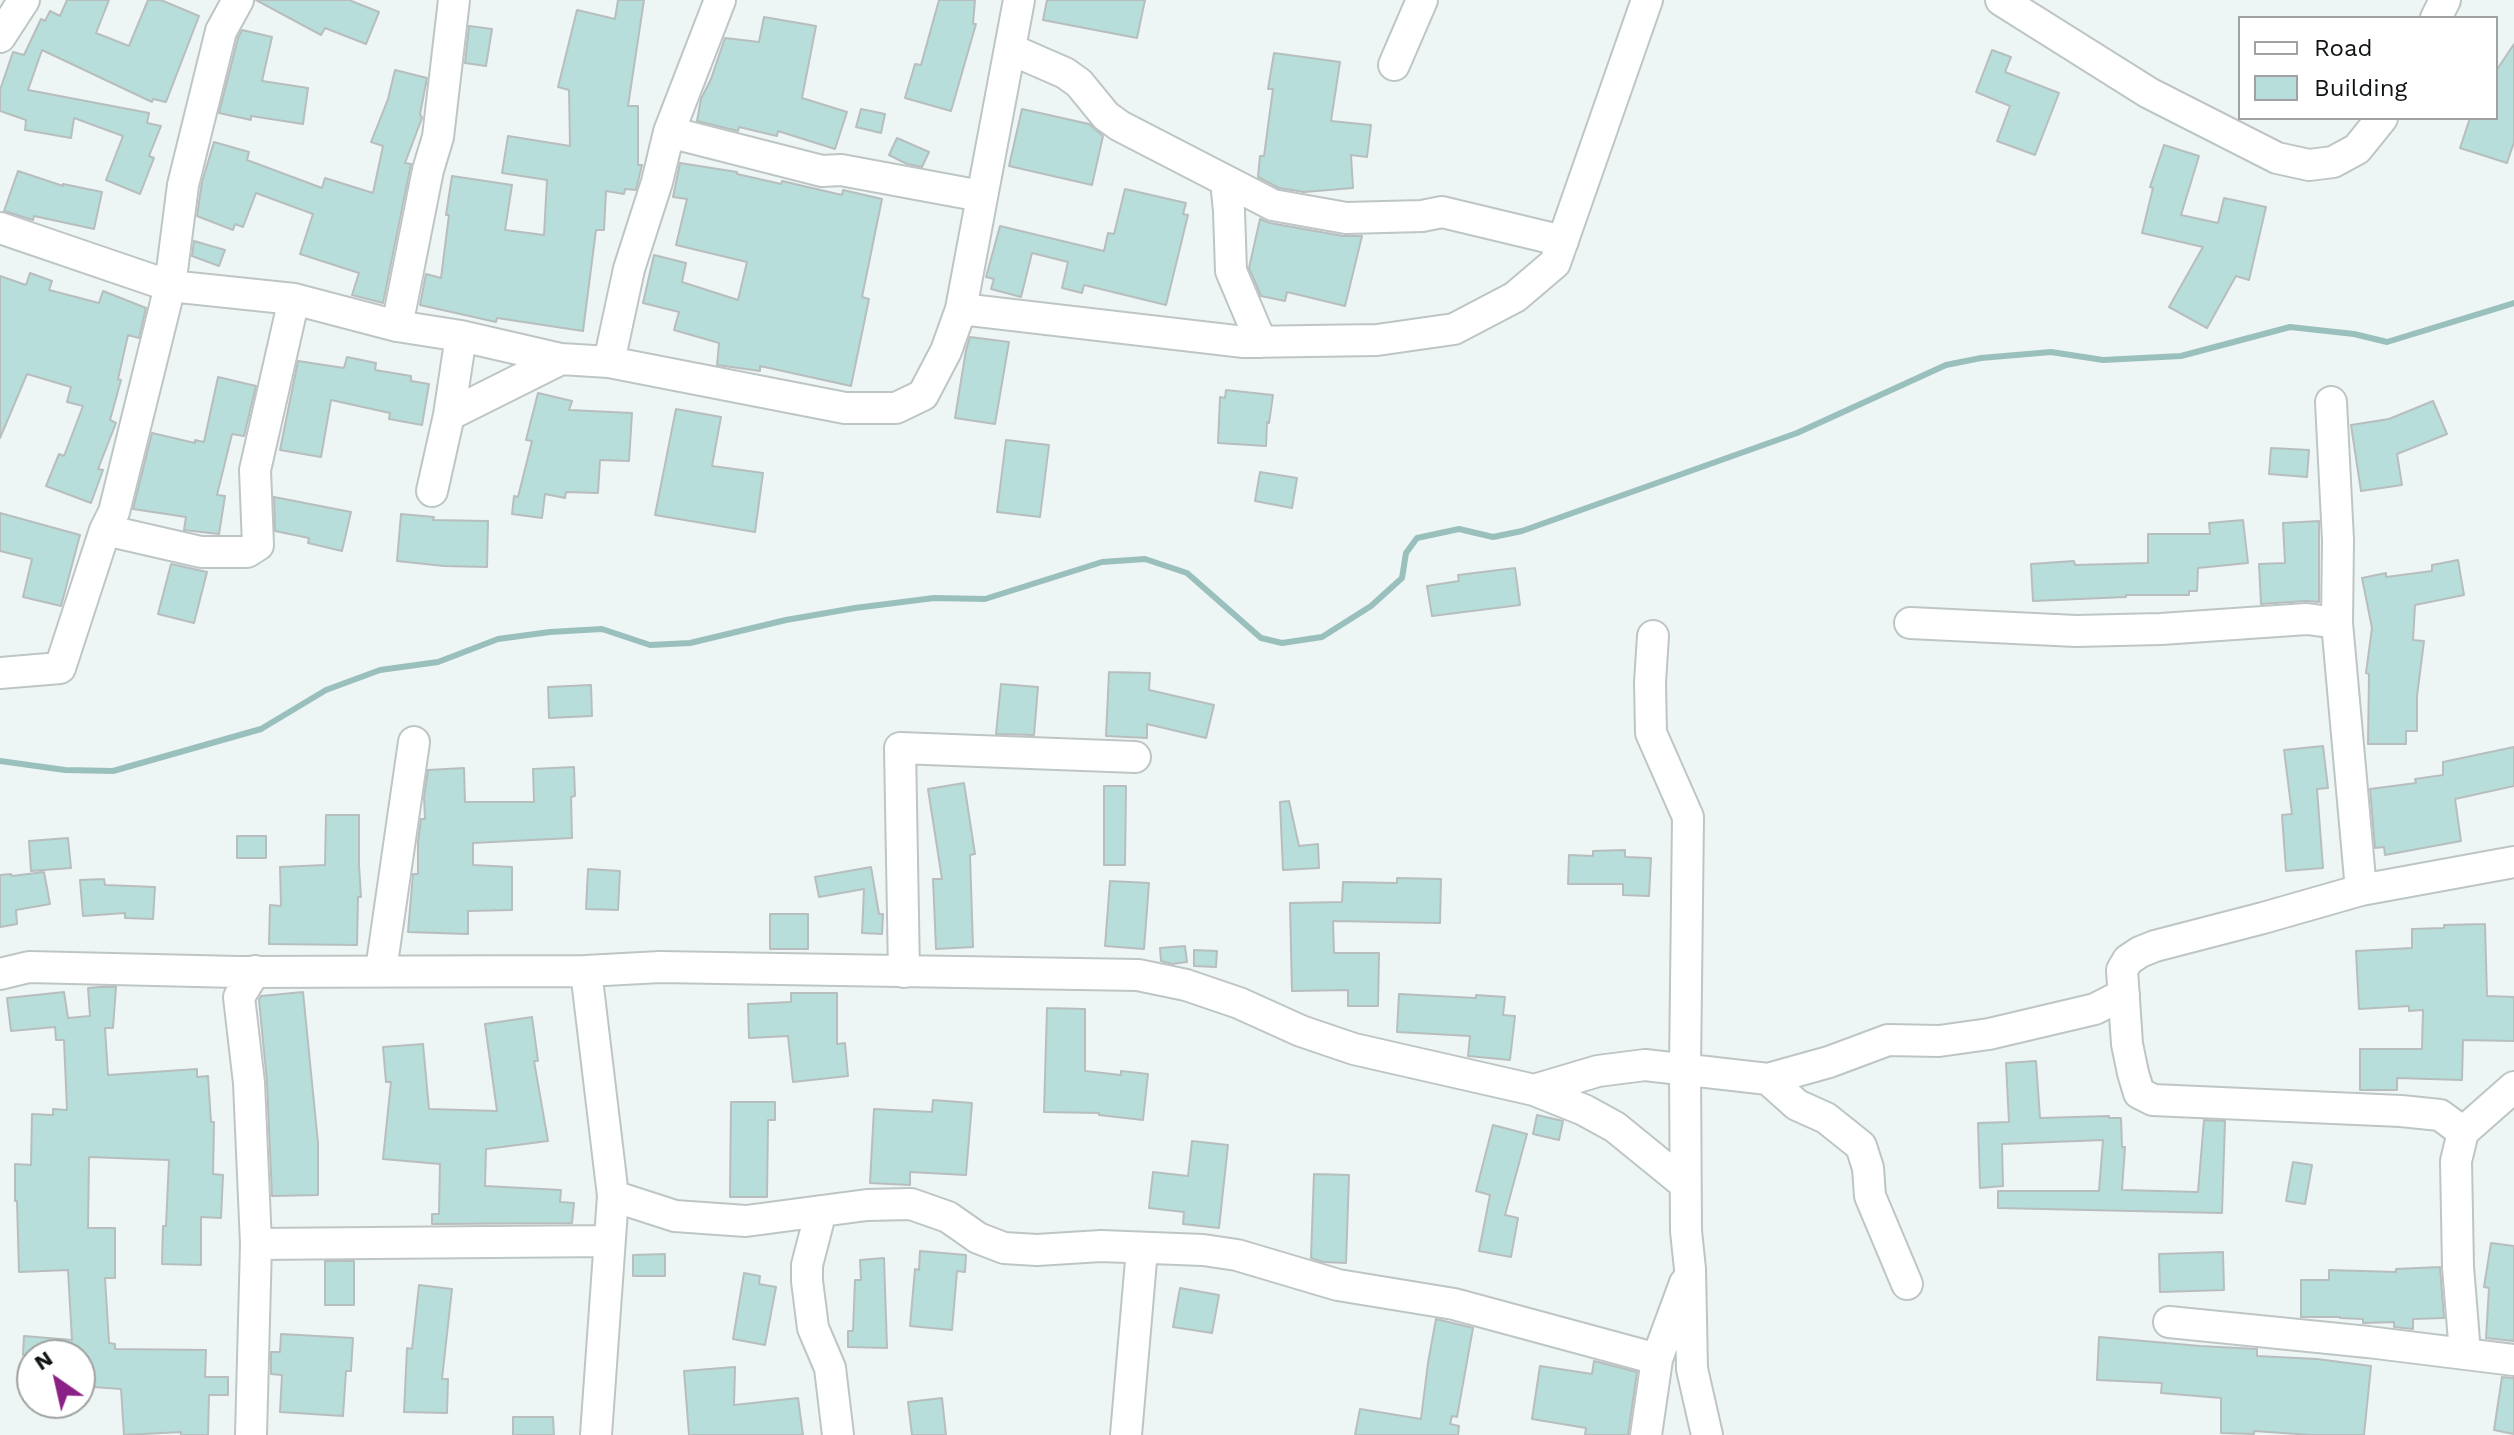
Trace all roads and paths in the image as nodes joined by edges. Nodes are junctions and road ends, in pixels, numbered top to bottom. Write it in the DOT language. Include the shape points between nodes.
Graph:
graph roads {
  1 [pos="24,0"];
  2 [pos="238,0"];
  3 [pos="454,0"];
  4 [pos="720,0"];
  5 [pos="1019,0"];
  6 [pos="1422,0"];
  7 [pos="1647,0"];
  8 [pos="2001,0"];
  9 [pos="0,37"];
  10 [pos="1010,49"];
  11 [pos="1394,65"];
  12 [pos="2380,120"];
  13 [pos="669,132"];
  14 [pos="1226,181"];
  15 [pos="981,196"];
  16 [pos="0,228"];
  17 [pos="1563,241"];
  18 [pos="170,286"];
  19 [pos="294,299"];
  20 [pos="961,309"];
  21 [pos="397,326"];
  22 [pos="461,336"];
  23 [pos="1261,342"];
  24 [pos="561,359"];
  25 [pos="609,362"];
  26 [pos="2331,402"];
  27 [pos="449,415"];
  28 [pos="432,491"];
  29 [pos="105,530"];
  30 [pos="1910,623"];
  31 [pos="2337,623"];
  32 [pos="1653,636"];
  33 [pos="0,673"];
  34 [pos="414,742"];
  35 [pos="1135,757"];
  36 [pos="2514,862"];
  37 [pos="2361,890"];
  38 [pos="381,970"];
  39 [pos="255,971"];
  40 [pos="586,971"];
  41 [pos="904,972"];
  42 [pos="0,974"];
  43 [pos="2124,994"];
  44 [pos="1685,1069"];
  45 [pos="1768,1079"];
  46 [pos="2514,1087"];
  47 [pos="1534,1090"];
  48 [pos="2463,1132"];
  49 [pos="1685,1184"];
  50 [pos="613,1196"];
  51 [pos="821,1211"];
  52 [pos="609,1241"];
  53 [pos="256,1244"];
  54 [pos="1142,1249"];
  55 [pos="1690,1269"];
  56 [pos="1907,1284"];
  57 [pos="2169,1322"];
  58 [pos="2465,1353"];
  59 [pos="1657,1359"];
  60 [pos="2514,1360"];
  61 [pos="1709,1434"];
  62 [pos="251,1435"];
  63 [pos="596,1435"];
  64 [pos="838,1435"];
  65 [pos="1126,1435"];
  66 [pos="1646,1435"];
  1 -- 9 [label="street"];
  2 -- 18 [label="street" via="221,31 183,185"];
  3 -- 21 [label="street" via="438,137"];
  4 -- 13 [label="street"];
  5 -- 10 [label="street"];
  6 -- 11 [label="street"];
  7 -- 17 [label="street"];
  8 -- 12 [label="street" via="2149,93 2277,158 2309,165 2333,162 2357,149"];
  10 -- 14 [label="street" via="1065,73 1120,126"];
  10 -- 15 [label="street"];
  13 -- 15 [label="street" via="822,171"];
  13 -- 25 [label="street" via="629,269"];
  14 -- 17 [label="street" via="1273,205 1320,214 1346,218 1442,212"];
  14 -- 23 [label="street" via="1231,271"];
  15 -- 20 [label="street"];
  16 -- 18 [label="street"];
  17 -- 23 [label="street" via="1555,263 1515,297 1454,329 1377,340"];
  18 -- 19 [label="street"];
  18 -- 29 [label="street" via="114,512"];
  19 -- 21 [label="street"];
  19 -- 29 [label="street" via="255,470 258,545 247,552 201,552"];
  20 -- 23 [label="street"];
  20 -- 25 [label="street" via="923,395 896,408 845,408"];
  21 -- 22 [label="street"];
  22 -- 24 [label="street"];
  22 -- 27 [label="street"];
  24 -- 25 [label="street"];
  24 -- 27 [label="street"];
  26 -- 31 [label="street"];
  27 -- 28 [label="street"];
  29 -- 33 [label="street" via="60,668"];
  30 -- 31 [label="street" via="2076,631 2307,619"];
  31 -- 37 [label="street"];
  32 -- 44 [label="street" via="1651,733 1688,817"];
  34 -- 38 [label="street"];
  35 -- 41 [label="street" via="900,748"];
  36 -- 37 [label="street"];
  37 -- 43 [label="street" via="2140,952 2122,970"];
  38 -- 39 [label="street"];
  38 -- 40 [label="street"];
  39 -- 42 [label="street" via="29,967"];
  39 -- 53 [label="street" via="239,997 249,1083"];
  40 -- 41 [label="street" via="660,967"];
  40 -- 50 [label="street"];
  41 -- 47 [label="street" via="1138,975 1226,998 1354,1049"];
  43 -- 45 [label="street" via="2095,1009 1989,1034 1939,1041 1888,1040"];
  43 -- 48 [label="street" via="2136,1083 2139,1093 2153,1100 2427,1113 2440,1115"];
  44 -- 45 [label="street"];
  44 -- 47 [label="street" via="1645,1065 1598,1071"];
  44 -- 49 [label="street"];
  45 -- 56 [label="street" via="1797,1105 1826,1118 1861,1146 1870,1196"];
  46 -- 48 [label="street"];
  47 -- 49 [label="street" via="1615,1127"];
  48 -- 58 [label="street" via="2456,1161"];
  49 -- 55 [label="street"];
  50 -- 51 [label="street" via="675,1216 746,1221"];
  50 -- 52 [label="street"];
  51 -- 54 [label="street" via="911,1204 948,1217 1004,1248"];
  51 -- 64 [label="street" via="807,1281 813,1328 830,1368"];
  52 -- 53 [label="street"];
  52 -- 63 [label="street"];
  53 -- 62 [label="street"];
  54 -- 59 [label="street" via="1237,1255 1338,1285 1454,1304"];
  54 -- 65 [label="street"];
  55 -- 59 [label="street"];
  55 -- 61 [label="street" via="1692,1369"];
  57 -- 58 [label="street"];
  58 -- 60 [label="street"];
  59 -- 66 [label="street"];
}
